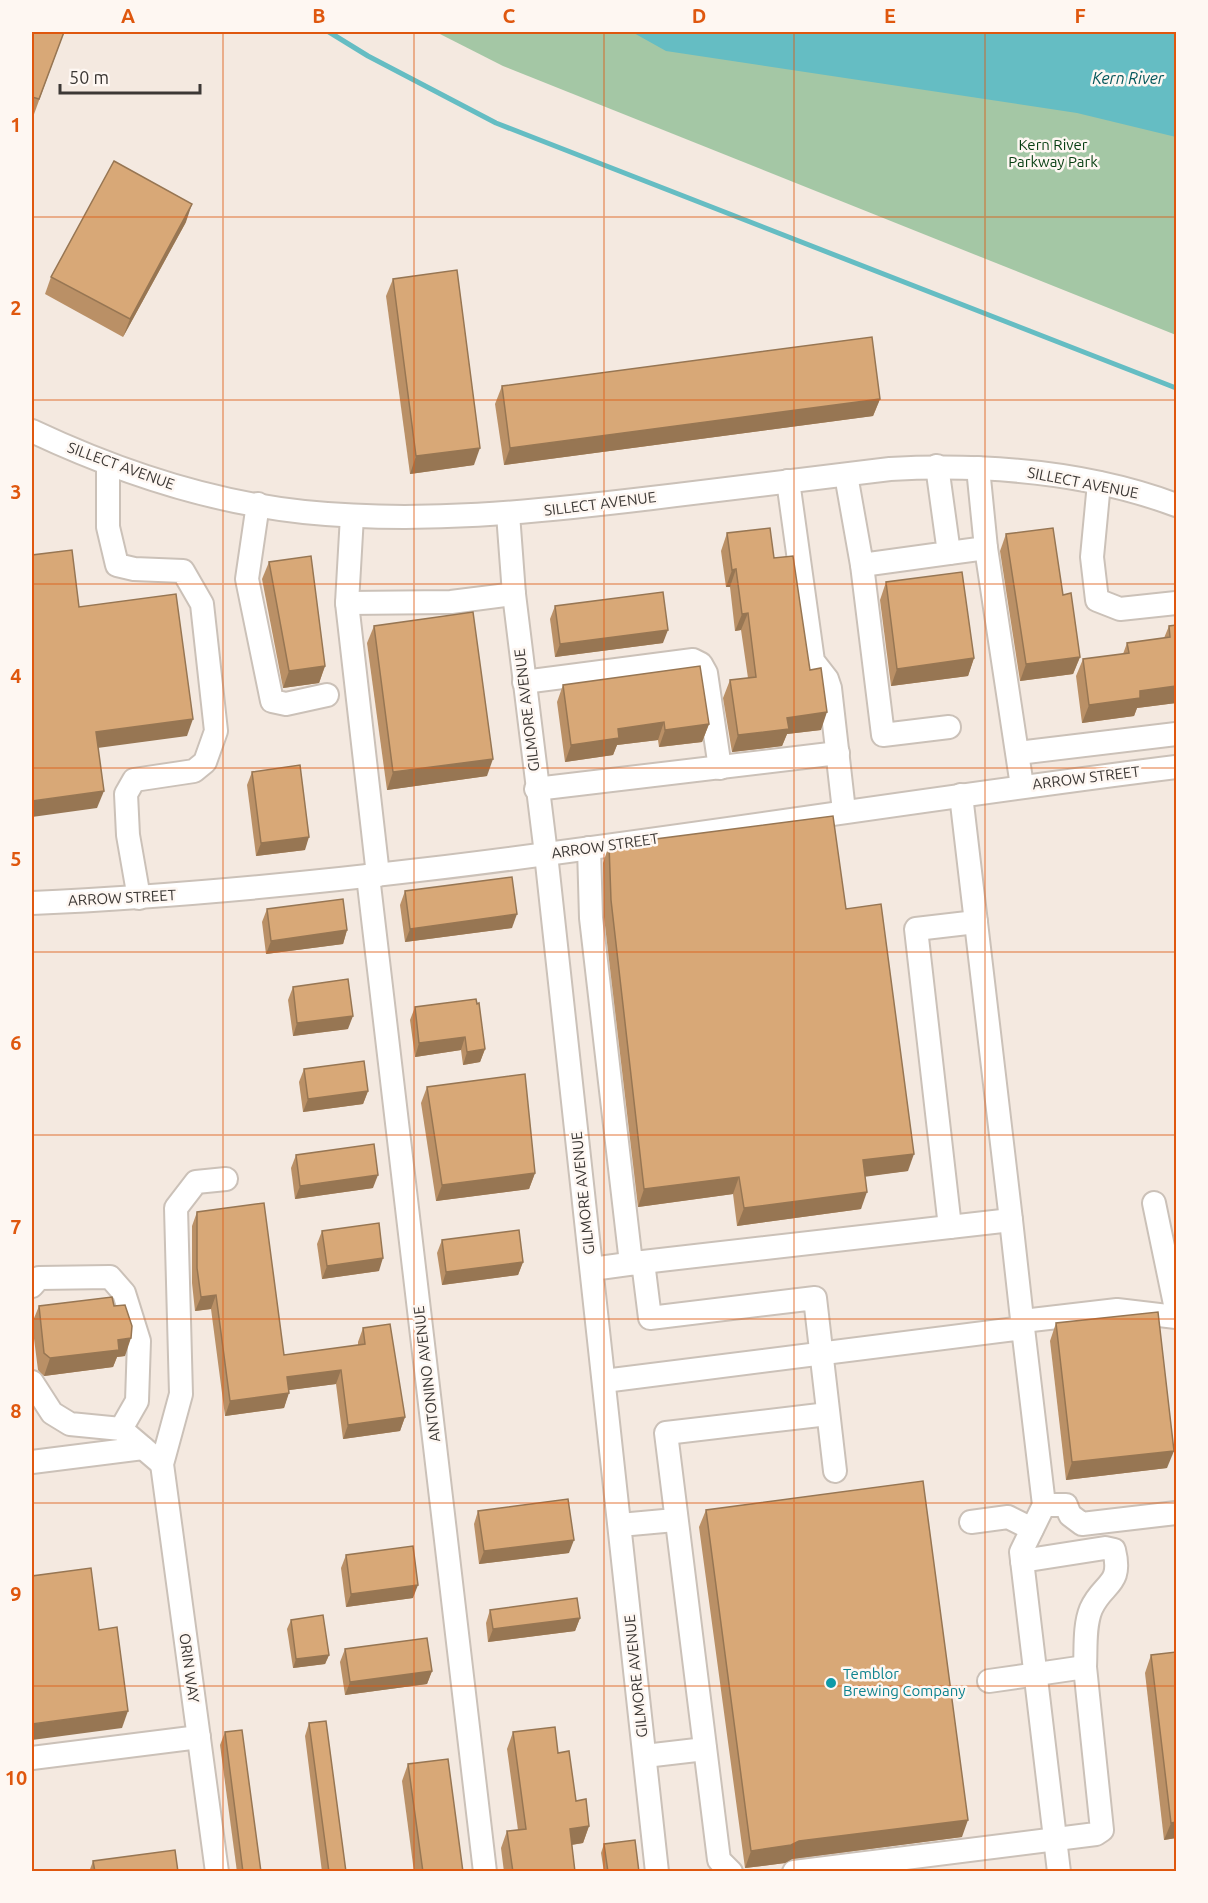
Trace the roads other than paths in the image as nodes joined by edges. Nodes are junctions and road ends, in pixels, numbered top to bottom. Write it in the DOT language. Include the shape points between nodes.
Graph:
graph roads {
  1 [pos="32,431"];
  2 [pos="108,464"];
  3 [pos="937,466"];
  4 [pos="978,468"];
  5 [pos="846,475"];
  6 [pos="788,482"];
  7 [pos="1099,483"];
  8 [pos="258,504"];
  9 [pos="1176,505"];
  10 [pos="508,514"];
  11 [pos="352,516"];
  12 [pos="986,548"];
  13 [pos="949,553"];
  14 [pos="862,565"];
  15 [pos="514,594"];
  16 [pos="347,603"];
  17 [pos="1176,603"];
  18 [pos="524,682"];
  19 [pos="327,695"];
  20 [pos="949,727"];
  21 [pos="1176,734"];
  22 [pos="838,753"];
  23 [pos="1018,753"];
  24 [pos="1176,767"];
  25 [pos="720,768"];
  26 [pos="1022,786"];
  27 [pos="536,789"];
  28 [pos="961,795"];
  29 [pos="844,812"];
  30 [pos="589,848"];
  31 [pos="546,854"];
  32 [pos="373,875"];
  33 [pos="139,898"];
  34 [pos="32,903"];
  35 [pos="976,921"];
  36 [pos="226,1179"];
  37 [pos="1154,1203"];
  38 [pos="1011,1220"];
  39 [pos="950,1227"];
  40 [pos="637,1262"];
  41 [pos="592,1269"];
  42 [pos="32,1286"];
  43 [pos="1176,1309"];
  44 [pos="1023,1324"];
  45 [pos="822,1353"];
  46 [pos="604,1381"];
  47 [pos="32,1382"];
  48 [pos="828,1413"];
  49 [pos="121,1429"];
  50 [pos="142,1448"];
  51 [pos="32,1462"];
  52 [pos="162,1464"];
  53 [pos="835,1471"];
  54 [pos="1044,1505"];
  55 [pos="1176,1513"];
  56 [pos="675,1520"];
  57 [pos="971,1522"];
  58 [pos="620,1526"];
  59 [pos="1032,1529"];
  60 [pos="1022,1561"];
  61 [pos="1085,1667"];
  62 [pos="1036,1675"];
  63 [pos="989,1681"];
  64 [pos="199,1737"];
  65 [pos="705,1749"];
  66 [pos="645,1756"];
  67 [pos="32,1758"];
  68 [pos="1056,1839"];
  69 [pos="217,1872"];
  70 [pos="485,1872"];
  71 [pos="657,1872"];
  72 [pos="731,1872"];
  73 [pos="794,1872"];
  74 [pos="1059,1872"];
  1 -- 2 [label="street, SILLECT AVENUE"];
  2 -- 8 [label="street, SILLECT AVENUE" via="185,489"];
  2 -- 33 [label="street" via="108,527 117,565 134,570 183,571 202,604 216,731 205,762 194,771 134,780 126,794 128,835"];
  3 -- 4 [label="street, SILLECT AVENUE"];
  3 -- 5 [label="street, SILLECT AVENUE"];
  3 -- 13 [label="street"];
  4 -- 7 [label="street, SILLECT AVENUE" via="1044,472"];
  4 -- 12 [label="street"];
  5 -- 6 [label="street, SILLECT AVENUE"];
  5 -- 14 [label="street"];
  6 -- 10 [label="street, SILLECT AVENUE"];
  6 -- 22 [label="street" via="813,661 830,688"];
  7 -- 9 [label="street, SILLECT AVENUE"];
  7 -- 17 [label="street" via="1092,557 1098,600 1120,609"];
  8 -- 11 [label="street, SILLECT AVENUE"];
  8 -- 19 [label="street" via="247,579 272,701 286,704"];
  10 -- 11 [label="street, SILLECT AVENUE"];
  10 -- 15 [label="street, GILMORE AVENUE"];
  11 -- 16 [label="street, ANTONINO AVENUE"];
  12 -- 13 [label="street"];
  12 -- 23 [label="street"];
  13 -- 14 [label="street"];
  14 -- 20 [label="street" via="883,735"];
  15 -- 16 [label="street" via="451,602"];
  15 -- 18 [label="street, GILMORE AVENUE"];
  16 -- 32 [label="street, ANTONINO AVENUE"];
  18 -- 25 [label="street" via="693,660 706,673"];
  18 -- 27 [label="street, GILMORE AVENUE"];
  21 -- 23 [label="street"];
  22 -- 25 [label="street"];
  22 -- 29 [label="street"];
  23 -- 26 [label="street"];
  24 -- 26 [label="street, ARROW STREET"];
  25 -- 27 [label="street"];
  26 -- 28 [label="street, ARROW STREET"];
  27 -- 31 [label="street, GILMORE AVENUE"];
  28 -- 29 [label="street, ARROW STREET"];
  28 -- 35 [label="street"];
  29 -- 30 [label="street, ARROW STREET"];
  30 -- 31 [label="street, ARROW STREET"];
  30 -- 40 [label="street" via="591,918"];
  31 -- 32 [label="street, ARROW STREET"];
  31 -- 41 [label="street, GILMORE AVENUE"];
  32 -- 33 [label="street, ARROW STREET"];
  32 -- 70 [label="street, ANTONINO AVENUE"];
  33 -- 34 [label="street, ARROW STREET"];
  35 -- 38 [label="street"];
  35 -- 39 [label="street" via="916,929"];
  36 -- 52 [label="street" via="196,1182 176,1208 182,1394"];
  37 -- 43 [label="street"];
  38 -- 39 [label="street"];
  38 -- 44 [label="street"];
  39 -- 40 [label="street"];
  40 -- 41 [label="street"];
  40 -- 45 [label="street" via="650,1318 815,1298"];
  41 -- 46 [label="street, GILMORE AVENUE"];
  42 -- 49 [label="street" via="39,1278 110,1277 124,1293 139,1341 137,1401"];
  43 -- 44 [label="street" via="1117,1310"];
  44 -- 45 [label="street"];
  44 -- 54 [label="street"];
  45 -- 46 [label="street"];
  45 -- 48 [label="street"];
  46 -- 58 [label="street, GILMORE AVENUE"];
  47 -- 49 [label="street" via="52,1413 70,1424"];
  48 -- 53 [label="street"];
  48 -- 56 [label="street" via="666,1433"];
  49 -- 50 [label="street"];
  50 -- 51 [label="street"];
  50 -- 52 [label="street"];
  52 -- 64 [label="street, ORIN WAY"];
  54 -- 55 [label="street" via="1066,1505 1070,1515 1082,1524"];
  54 -- 59 [label="street"];
  56 -- 58 [label="street"];
  56 -- 65 [label="street"];
  57 -- 59 [label="street" via="1008,1517"];
  58 -- 66 [label="street, GILMORE AVENUE"];
  59 -- 60 [label="street" via="1021,1552"];
  60 -- 61 [label="street" via="1105,1548 1114,1550 1117,1571 1092,1609"];
  60 -- 62 [label="street"];
  61 -- 62 [label="street"];
  61 -- 68 [label="street" via="1102,1830"];
  62 -- 63 [label="street"];
  62 -- 68 [label="street"];
  64 -- 67 [label="street"];
  64 -- 69 [label="street, ORIN WAY"];
  65 -- 66 [label="street"];
  65 -- 72 [label="street" via="719,1860"];
  66 -- 71 [label="street, GILMORE AVENUE"];
  68 -- 73 [label="street"];
  68 -- 74 [label="street"];
}
